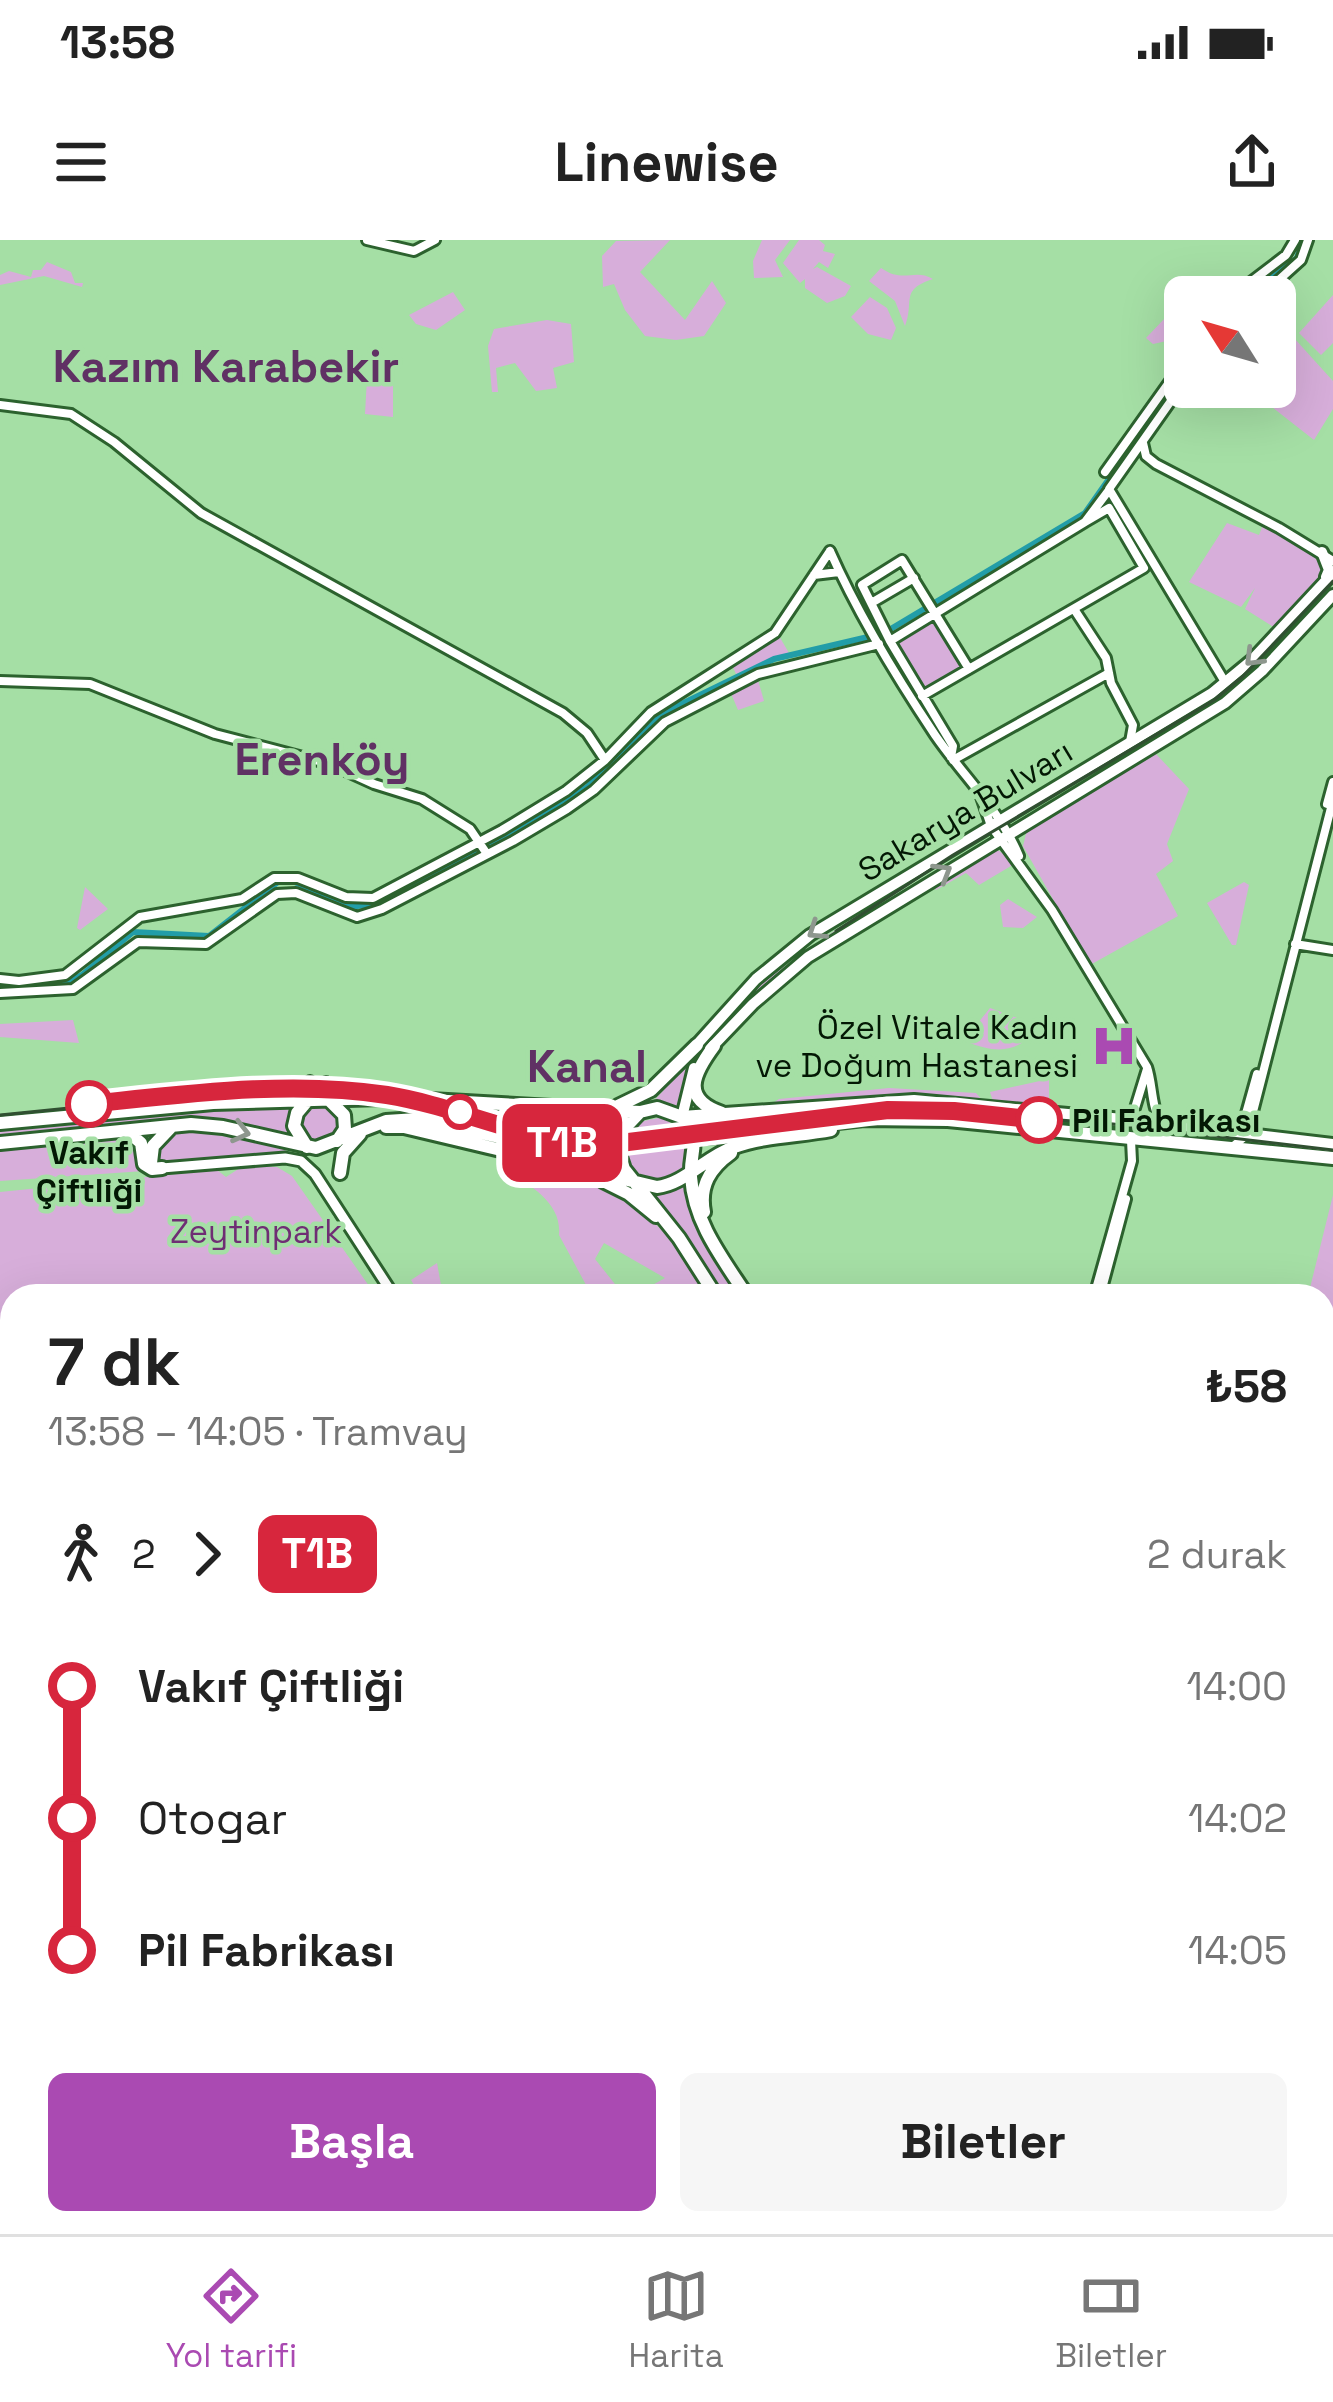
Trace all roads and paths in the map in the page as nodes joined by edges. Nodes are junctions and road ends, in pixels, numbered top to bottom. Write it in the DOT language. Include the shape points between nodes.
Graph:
graph roads {
  1 [pos="367,240"];
  2 [pos="435,240"];
  3 [pos="1295,240"];
  4 [pos="1308,240"];
  5 [pos="1258,276"];
  6 [pos="1283,276"];
  7 [pos="1164,389"];
  8 [pos="0,405"];
  9 [pos="1166,408"];
  10 [pos="1143,441"];
  11 [pos="1105,472"];
  12 [pos="1109,489"];
  13 [pos="1085,522"];
  14 [pos="1329,557"];
  15 [pos="839,572"];
  16 [pos="1333,573"];
  17 [pos="814,575"];
  18 [pos="914,578"];
  19 [pos="1321,586"];
  20 [pos="1333,595"];
  21 [pos="873,602"];
  22 [pos="932,608"];
  23 [pos="1074,609"];
  24 [pos="1059,617"];
  25 [pos="1088,630"];
  26 [pos="884,643"];
  27 [pos="969,669"];
  28 [pos="1109,674"];
  29 [pos="0,681"];
  30 [pos="1226,682"];
  31 [pos="922,696"];
  32 [pos="1128,712"];
  33 [pos="1153,730"];
  34 [pos="1130,743"];
  35 [pos="952,758"];
  36 [pos="605,760"];
  37 [pos="1333,782"];
  38 [pos="1333,800"];
  39 [pos="996,823"];
  40 [pos="1004,835"];
  41 [pos="484,847"];
  42 [pos="1295,944"];
  43 [pos="1333,950"];
  44 [pos="0,979"];
  45 [pos="0,993"];
  46 [pos="697,1045"];
  47 [pos="714,1046"];
  48 [pos="1147,1067"];
  49 [pos="310,1082"];
  50 [pos="326,1082"];
  51 [pos="377,1097"];
  52 [pos="327,1098"];
  53 [pos="309,1100"];
  54 [pos="914,1101"];
  55 [pos="608,1108"];
  56 [pos="640,1112"];
  57 [pos="729,1116"];
  58 [pos="682,1117"];
  59 [pos="885,1120"];
  60 [pos="1123,1120"];
  61 [pos="0,1123"];
  62 [pos="173,1126"];
  63 [pos="1166,1127"];
  64 [pos="369,1128"];
  65 [pos="125,1131"];
  66 [pos="1243,1135"];
  67 [pos="1130,1139"];
  68 [pos="1145,1140"];
  69 [pos="766,1141"];
  70 [pos="337,1142"];
  71 [pos="0,1143"];
  72 [pos="1333,1144"];
  73 [pos="307,1147"];
  74 [pos="1231,1147"];
  75 [pos="1333,1158"];
  76 [pos="1134,1161"];
  77 [pos="162,1168"];
  78 [pos="691,1169"];
  79 [pos="580,1170"];
  80 [pos="340,1174"];
  81 [pos="638,1183"];
  82 [pos="679,1238"];
  83 [pos="719,1252"];
  84 [pos="690,1257"];
  85 [pos="386,1284"];
  86 [pos="700,1284"];
  87 [pos="708,1284"];
  88 [pos="739,1284"];
  89 [pos="1100,1284"];
  1 -- 2 [label="street" via="414,251"];
  3 -- 5 [label="street"];
  4 -- 6 [label="street"];
  7 -- 11 [label="street"];
  8 -- 36 [label="street" via="71,413 201,513 563,713"];
  9 -- 10 [label="street"];
  10 -- 12 [label="street"];
  10 -- 14 [label="street" via="1156,464"];
  12 -- 13 [label="street"];
  12 -- 30 [label="street"];
  13 -- 22 [label="street"];
  13 -- 23 [label="street" via="1108,508 1144,568"];
  14 -- 19 [label="main road"];
  15 -- 17 [label="street"];
  15 -- 17 [label="street" via="830,551"];
  15 -- 26 [label="street"];
  16 -- 19 [label="main road, Sakarya Bulvarı"];
  17 -- 36 [label="street" via="776,633 655,710"];
  18 -- 21 [label="street"];
  18 -- 21 [label="street" via="902,560 862,585"];
  18 -- 22 [label="street"];
  19 -- 30 [label="main road, Sakarya Bulvarı, one-way"];
  20 -- 40 [label="main road, Sakarya Bulvarı" via="1225,703"];
  21 -- 26 [label="street"];
  22 -- 26 [label="street"];
  22 -- 27 [label="street"];
  23 -- 24 [label="street"];
  23 -- 25 [label="street"];
  24 -- 25 [label="street"];
  24 -- 27 [label="street"];
  25 -- 28 [label="street"];
  26 -- 31 [label="street"];
  26 -- 35 [label="street"];
  26 -- 41 [label="street" via="758,674 664,722 594,790"];
  27 -- 31 [label="street"];
  28 -- 32 [label="street"];
  28 -- 35 [label="street"];
  29 -- 41 [label="street" via="90,683 215,734 330,764 422,799"];
  30 -- 33 [label="main road, Sakarya Bulvarı"];
  31 -- 35 [label="street" via="953,746"];
  32 -- 33 [label="street"];
  32 -- 34 [label="street"];
  33 -- 34 [label="main road, Sakarya Bulvarı"];
  34 -- 39 [label="main road, Sakarya Bulvarı"];
  35 -- 39 [label="street"];
  36 -- 41 [label="street"];
  37 -- 66 [label="street"];
  38 -- 42 [label="street"];
  39 -- 40 [label="street"];
  39 -- 46 [label="main road, Sakarya Bulvarı, one-way" via="810,934"];
  47 -- 40 [label="main road, Sakarya Bulvarı, one-way" via="808,957"];
  40 -- 48 [label="street"];
  41 -- 44 [label="street" via="373,898 346,898 282,876 242,899 144,915 65,976"];
  41 -- 45 [label="street" via="358,917 286,892 206,944 137,942 73,989"];
  42 -- 43 [label="street"];
  42 -- 66 [label="street"];
  46 -- 55 [label="highway" via="651,1090"];
  46 -- 56 [label="main road, Sakarya Bulvarı"];
  47 -- 57 [label="highway" via="698,1069 695,1095"];
  47 -- 58 [label="main road, Sakarya Bulvarı" via="691,1076"];
  48 -- 60 [label="street"];
  48 -- 63 [label="street" via="1155,1113"];
  49 -- 53 [label="street"];
  50 -- 52 [label="street"];
  51 -- 52 [label="highway"];
  51 -- 55 [label="highway"];
  51 -- 64 [label="highway" via="603,1146 540,1146 432,1120"];
  52 -- 53 [label="highway"];
  52 -- 70 [label="highway" via="345,1122"];
  53 -- 61 [label="highway"];
  53 -- 73 [label="highway" via="294,1126"];
  54 -- 57 [label="highway"];
  54 -- 59 [label="highway" via="705,1132"];
  54 -- 60 [label="highway"];
  55 -- 56 [label="highway"];
  56 -- 58 [label="highway" via="666,1109"];
  56 -- 81 [label="highway" via="618,1142 620,1161"];
  57 -- 58 [label="highway"];
  58 -- 78 [label="highway" via="695,1135"];
  59 -- 67 [label="highway"];
  59 -- 69 [label="highway"];
  60 -- 63 [label="highway"];
  62 -- 65 [label="highway"];
  62 -- 73 [label="highway, one-way" via="223,1127"];
  62 -- 77 [label="highway" via="149,1155"];
  63 -- 66 [label="highway"];
  64 -- 70 [label="highway"];
  64 -- 79 [label="highway" via="404,1127"];
  64 -- 80 [label="highway" via="343,1154"];
  65 -- 71 [label="highway"];
  65 -- 77 [label="highway" via="141,1142 144,1165"];
  66 -- 72 [label="highway"];
  66 -- 74 [label="street"];
  67 -- 68 [label="highway"];
  67 -- 76 [label="street"];
  68 -- 74 [label="highway"];
  68 -- 76 [label="street"];
  69 -- 78 [label="highway"];
  69 -- 83 [label="highway" via="730,1154 705,1184 702,1206"];
  70 -- 73 [label="highway"];
  74 -- 75 [label="highway"];
  76 -- 89 [label="street"];
  77 -- 85 [label="main road" via="304,1162"];
  78 -- 81 [label="highway" via="667,1186"];
  78 -- 83 [label="highway" via="695,1204"];
  79 -- 81 [label="highway"];
  79 -- 82 [label="highway" via="629,1194"];
  81 -- 82 [label="highway"];
  82 -- 84 [label="highway"];
  83 -- 88 [label="highway"];
  84 -- 86 [label="highway"];
  84 -- 87 [label="highway"];
}
